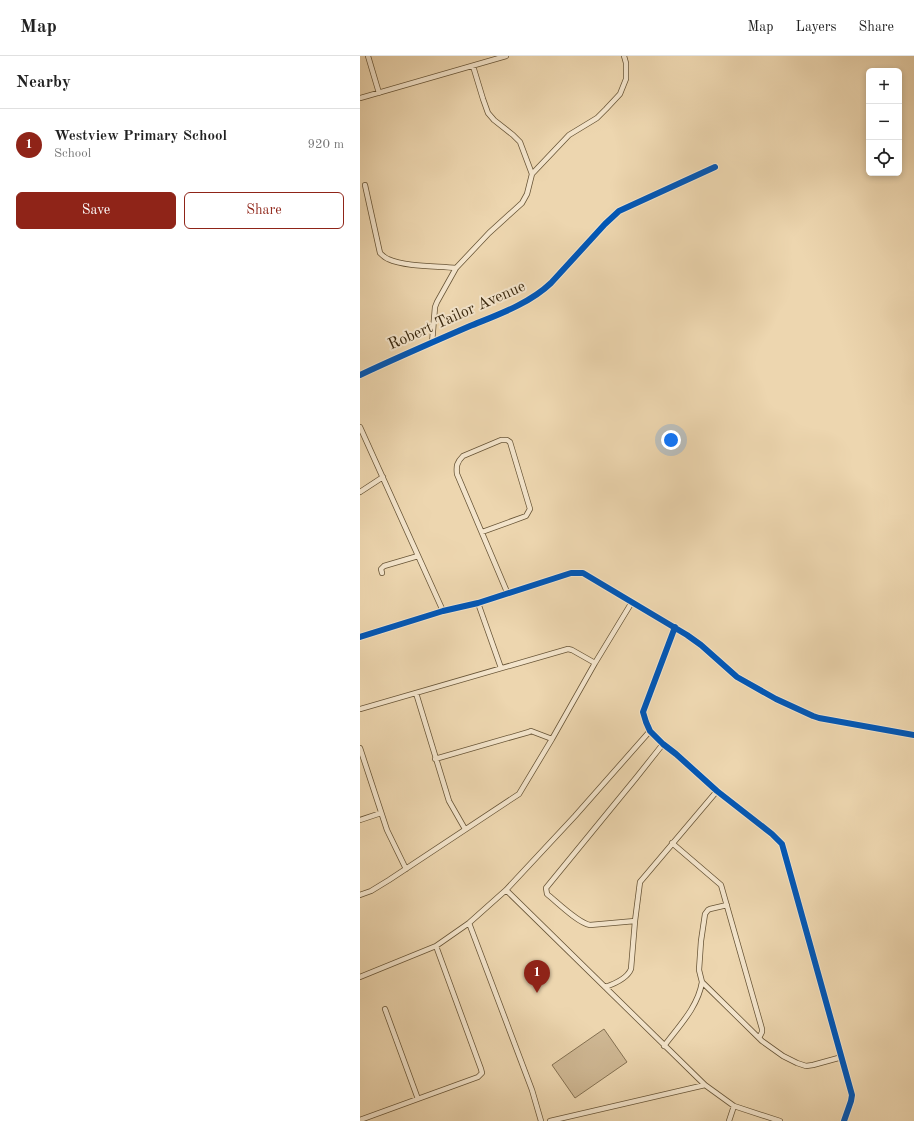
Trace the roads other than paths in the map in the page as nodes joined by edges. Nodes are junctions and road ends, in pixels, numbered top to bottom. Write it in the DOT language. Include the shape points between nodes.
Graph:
graph roads {
  1 [pos="368,56"];
  2 [pos="506,56"];
  3 [pos="624,56"];
  4 [pos="473,66"];
  5 [pos="379,93"];
  6 [pos="360,98"];
  7 [pos="715,167"];
  8 [pos="532,174"];
  9 [pos="365,185"];
  10 [pos="456,268"];
  11 [pos="432,343"];
  12 [pos="360,375"];
  13 [pos="360,427"];
  14 [pos="383,477"];
  15 [pos="360,492"];
  16 [pos="482,532"];
  17 [pos="418,556"];
  18 [pos="382,573"];
  19 [pos="507,592"];
  20 [pos="478,602"];
  21 [pos="632,602"];
  22 [pos="443,611"];
  23 [pos="675,627"];
  24 [pos="360,637"];
  25 [pos="595,663"];
  26 [pos="501,668"];
  27 [pos="416,693"];
  28 [pos="360,709"];
  29 [pos="650,731"];
  30 [pos="914,735"];
  31 [pos="552,739"];
  32 [pos="663,744"];
  33 [pos="360,748"];
  34 [pos="435,759"];
  35 [pos="716,791"];
  36 [pos="381,813"];
  37 [pos="360,820"];
  38 [pos="465,829"];
  39 [pos="672,843"];
  40 [pos="406,869"];
  41 [pos="506,890"];
  42 [pos="360,896"];
  43 [pos="727,904"];
  44 [pos="635,921"];
  45 [pos="470,923"];
  46 [pos="436,946"];
  47 [pos="360,977"];
  48 [pos="702,982"];
  49 [pos="605,987"];
  50 [pos="385,1009"];
  51 [pos="759,1038"];
  52 [pos="664,1046"];
  53 [pos="842,1057"];
  54 [pos="706,1085"];
  55 [pos="418,1099"];
  56 [pos="734,1106"];
  57 [pos="360,1120"];
  58 [pos="541,1121"];
  59 [pos="550,1121"];
  60 [pos="729,1121"];
  61 [pos="780,1121"];
  62 [pos="844,1121"];
  1 -- 5 [label="street"];
  2 -- 4 [label="street"];
  3 -- 8 [label="street" via="626,79 620,94 597,118 569,135"];
  4 -- 5 [label="street"];
  4 -- 8 [label="street" via="488,113 520,142"];
  5 -- 6 [label="street"];
  7 -- 11 [label="street, Robert Tailor Avenue" via="618,211 542,292"];
  8 -- 10 [label="street" via="522,203"];
  9 -- 10 [label="street" via="380,253 396,262"];
  10 -- 11 [label="street" via="435,307"];
  11 -- 12 [label="street, Robert Tailor Avenue"];
  13 -- 14 [label="street"];
  14 -- 15 [label="street"];
  14 -- 17 [label="street"];
  16 -- 16 [label="street" via="457,474 456,466 463,456 501,440 507,440 510,442 530,509 526,516"];
  16 -- 19 [label="street"];
  17 -- 18 [label="street" via="384,566 381,569"];
  17 -- 22 [label="street"];
  19 -- 20 [label="street"];
  19 -- 21 [label="street" via="571,573 583,573"];
  20 -- 22 [label="street"];
  20 -- 26 [label="street"];
  21 -- 23 [label="street"];
  21 -- 25 [label="street"];
  22 -- 24 [label="street"];
  23 -- 29 [label="street" via="643,712"];
  23 -- 30 [label="street" via="737,676 776,699 813,716"];
  25 -- 26 [label="street" via="568,649"];
  25 -- 31 [label="street"];
  26 -- 27 [label="street"];
  27 -- 28 [label="street"];
  27 -- 34 [label="street"];
  29 -- 32 [label="street"];
  29 -- 41 [label="street"];
  31 -- 34 [label="street" via="531,731"];
  31 -- 38 [label="street" via="518,794"];
  32 -- 35 [label="street"];
  32 -- 44 [label="street" via="546,888 547,894 585,924"];
  33 -- 36 [label="street"];
  34 -- 38 [label="street" via="450,805"];
  35 -- 39 [label="street"];
  35 -- 53 [label="street" via="782,844"];
  36 -- 37 [label="street"];
  36 -- 40 [label="street"];
  38 -- 40 [label="street"];
  39 -- 43 [label="street" via="719,882"];
  39 -- 44 [label="street" via="640,882"];
  40 -- 42 [label="street" via="371,892"];
  41 -- 45 [label="street"];
  41 -- 49 [label="street"];
  43 -- 48 [label="street" via="710,909 705,914 699,970"];
  43 -- 51 [label="street" via="762,1029"];
  44 -- 49 [label="street" via="631,969 629,973"];
  45 -- 46 [label="street"];
  45 -- 58 [label="street"];
  46 -- 47 [label="street"];
  46 -- 55 [label="street" via="482,1074"];
  48 -- 51 [label="street"];
  48 -- 52 [label="street" via="694,1005"];
  49 -- 52 [label="street"];
  50 -- 55 [label="street"];
  51 -- 53 [label="street" via="783,1056 802,1065"];
  52 -- 54 [label="street"];
  53 -- 62 [label="street" via="852,1095"];
  54 -- 56 [label="street"];
  54 -- 59 [label="street"];
  55 -- 57 [label="street"];
  56 -- 60 [label="street"];
  56 -- 61 [label="street"];
}
